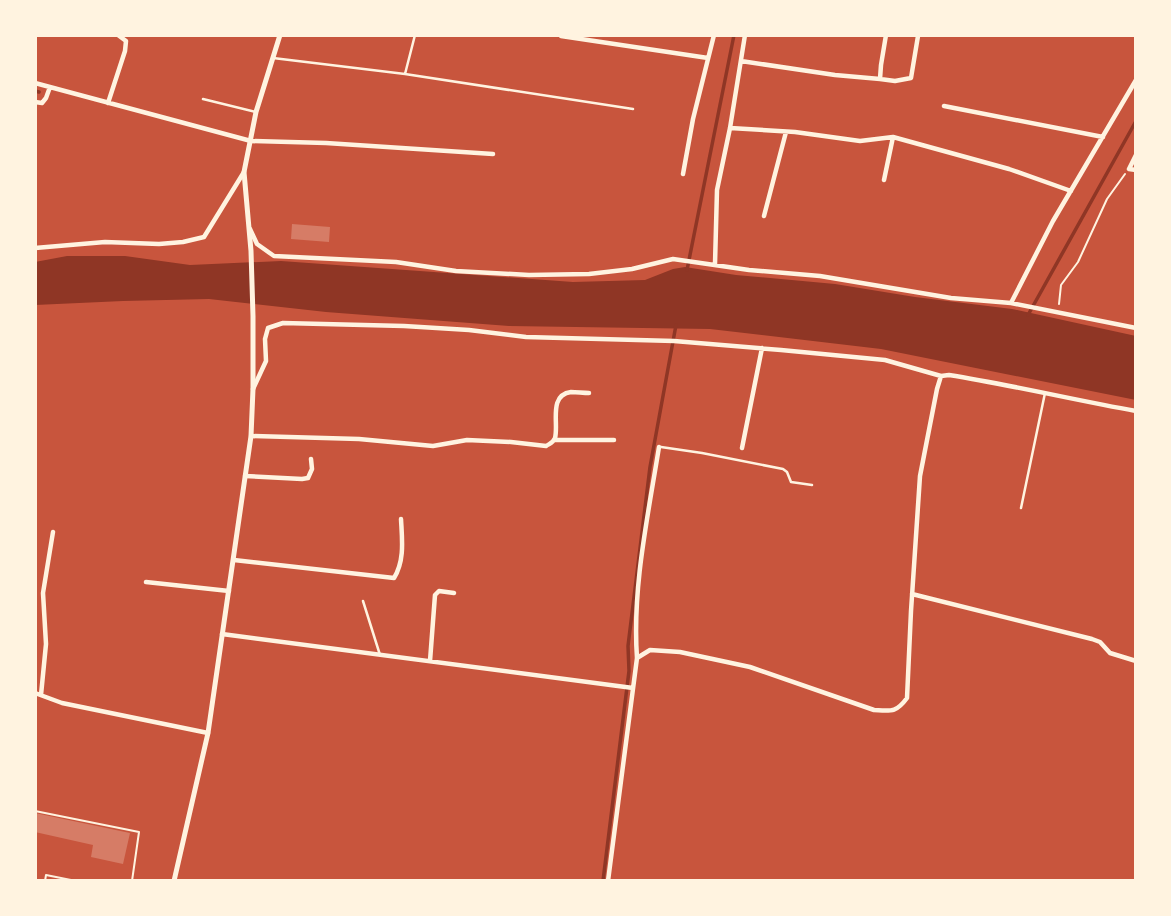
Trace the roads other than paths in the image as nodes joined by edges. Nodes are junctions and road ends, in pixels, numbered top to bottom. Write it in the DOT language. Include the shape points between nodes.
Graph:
graph roads {
  1 [pos="118,35"];
  2 [pos="280,35"];
  3 [pos="415,35"];
  4 [pos="714,35"];
  5 [pos="745,35"];
  6 [pos="886,35"];
  7 [pos="561,36"];
  8 [pos="918,36"];
  9 [pos="273,58"];
  10 [pos="708,58"];
  11 [pos="741,61"];
  12 [pos="405,74"];
  13 [pos="880,79"];
  14 [pos="1136,80"];
  15 [pos="35,83"];
  16 [pos="50,87"];
  17 [pos="203,99"];
  18 [pos="35,102"];
  19 [pos="108,103"];
  20 [pos="944,106"];
  21 [pos="633,109"];
  22 [pos="256,112"];
  23 [pos="730,128"];
  24 [pos="786,132"];
  25 [pos="893,137"];
  26 [pos="1103,137"];
  27 [pos="251,141"];
  28 [pos="493,155"];
  29 [pos="1136,155"];
  30 [pos="1133,169"];
  31 [pos="244,172"];
  32 [pos="683,174"];
  33 [pos="884,180"];
  34 [pos="1071,191"];
  35 [pos="764,216"];
  36 [pos="248,225"];
  37 [pos="35,248"];
  38 [pos="715,264"];
  39 [pos="1011,303"];
  40 [pos="1136,328"];
  41 [pos="762,348"];
  42 [pos="941,376"];
  43 [pos="253,389"];
  44 [pos="589,393"];
  45 [pos="1045,393"];
  46 [pos="1136,411"];
  47 [pos="251,436"];
  48 [pos="554,440"];
  49 [pos="614,440"];
  50 [pos="659,447"];
  51 [pos="742,449"];
  52 [pos="311,459"];
  53 [pos="245,475"];
  54 [pos="812,485"];
  55 [pos="1021,508"];
  56 [pos="401,519"];
  57 [pos="53,532"];
  58 [pos="234,560"];
  59 [pos="146,582"];
  60 [pos="229,591"];
  61 [pos="454,593"];
  62 [pos="912,594"];
  63 [pos="363,601"];
  64 [pos="222,634"];
  65 [pos="380,654"];
  66 [pos="637,658"];
  67 [pos="430,661"];
  68 [pos="1136,661"];
  69 [pos="633,688"];
  70 [pos="38,694"];
  71 [pos="208,733"];
  72 [pos="173,881"];
  73 [pos="608,881"];
  1 -- 19 [label="street" via="126,41 125,51"];
  2 -- 9 [label="street"];
  3 -- 12 [label="lane"];
  4 -- 10 [label="street"];
  5 -- 11 [label="street"];
  6 -- 13 [label="street"];
  7 -- 10 [label="street"];
  8 -- 13 [label="street" via="911,78"];
  9 -- 12 [label="lane"];
  9 -- 22 [label="street"];
  10 -- 32 [label="street"];
  11 -- 13 [label="street"];
  11 -- 23 [label="street"];
  12 -- 21 [label="lane"];
  14 -- 26 [label="street"];
  15 -- 16 [label="street"];
  16 -- 18 [label="street" via="43,103"];
  16 -- 19 [label="street"];
  17 -- 22 [label="lane"];
  19 -- 27 [label="street"];
  20 -- 26 [label="street"];
  22 -- 27 [label="street"];
  23 -- 24 [label="street"];
  23 -- 38 [label="street" via="718,190"];
  24 -- 25 [label="street" via="860,141"];
  24 -- 35 [label="street"];
  25 -- 33 [label="street"];
  25 -- 34 [label="street"];
  26 -- 34 [label="street"];
  27 -- 28 [label="street"];
  27 -- 31 [label="street"];
  29 -- 30 [label="street"];
  31 -- 36 [label="street"];
  31 -- 37 [label="street" via="204,237 159,244 105,242"];
  34 -- 39 [label="street"];
  36 -- 38 [label="street" via="257,244 274,256 529,275 589,274 673,259"];
  36 -- 43 [label="street"];
  38 -- 39 [label="street"];
  39 -- 40 [label="street"];
  41 -- 42 [label="street" via="885,360"];
  41 -- 43 [label="street" via="283,323 268,328 266,361"];
  41 -- 51 [label="street"];
  42 -- 45 [label="street"];
  42 -- 62 [label="street" via="920,476"];
  43 -- 47 [label="street"];
  44 -- 48 [label="street" via="567,392 558,400"];
  45 -- 46 [label="street"];
  45 -- 55 [label="lane"];
  47 -- 48 [label="street" via="433,446 467,440 547,446"];
  47 -- 53 [label="street"];
  48 -- 49 [label="street"];
  50 -- 54 [label="lane" via="783,469 790,482"];
  50 -- 66 [label="street" via="641,564"];
  52 -- 53 [label="street" via="308,478"];
  53 -- 58 [label="street"];
  56 -- 58 [label="street" via="402,551 394,578"];
  57 -- 70 [label="street" via="43,593 46,644"];
  58 -- 60 [label="street"];
  59 -- 60 [label="street"];
  60 -- 64 [label="street"];
  61 -- 67 [label="street" via="439,591 435,595"];
  62 -- 66 [label="street" via="907,698 900,708 890,711 874,710 750,667 680,652 650,650"];
  62 -- 68 [label="street" via="1092,639 1110,653"];
  63 -- 65 [label="lane"];
  64 -- 65 [label="street"];
  64 -- 71 [label="street"];
  65 -- 67 [label="street"];
  66 -- 69 [label="street"];
  67 -- 69 [label="street"];
  69 -- 73 [label="street"];
  70 -- 71 [label="street"];
  71 -- 72 [label="street"];
}
